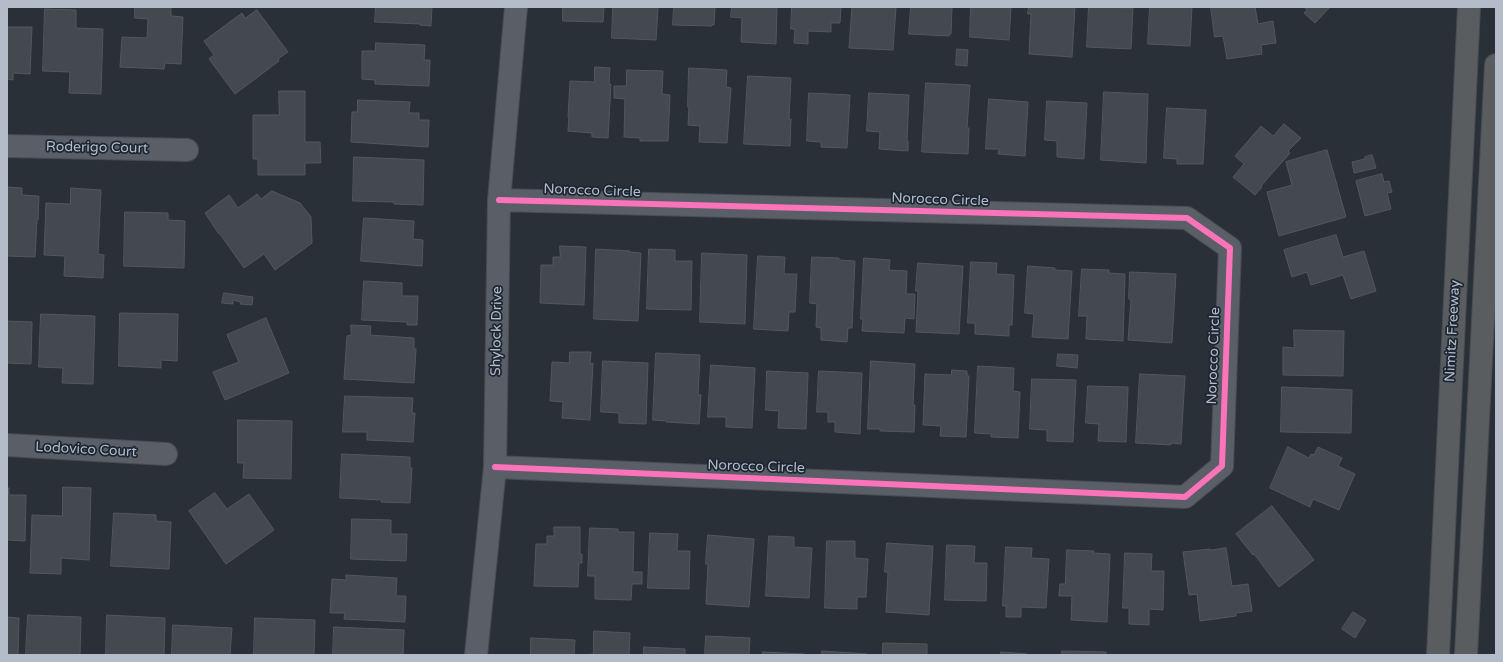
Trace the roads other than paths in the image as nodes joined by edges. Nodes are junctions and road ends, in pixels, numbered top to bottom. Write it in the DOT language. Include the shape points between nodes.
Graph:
graph roads {
  1 [pos="516,7"];
  2 [pos="1468,7"];
  3 [pos="1496,65"];
  4 [pos="7,146"];
  5 [pos="187,150"];
  6 [pos="499,200"];
  7 [pos="7,445"];
  8 [pos="166,454"];
  9 [pos="495,467"];
  10 [pos="476,655"];
  11 [pos="1438,655"];
  12 [pos="1466,655"];
  1 -- 6 [label="street, Shylock Drive"];
  2 -- 11 [label="highway, Nimitz Freeway"];
  3 -- 12 [label="highway"];
  4 -- 5 [label="street, Roderigo Court"];
  6 -- 9 [label="street, Shylock Drive"];
  6 -- 9 [label="street, Norocco Circle" via="1187,218 1230,248 1222,466 1185,497"];
  7 -- 8 [label="street, Lodovico Court"];
  9 -- 10 [label="street, Shylock Drive"];
}
